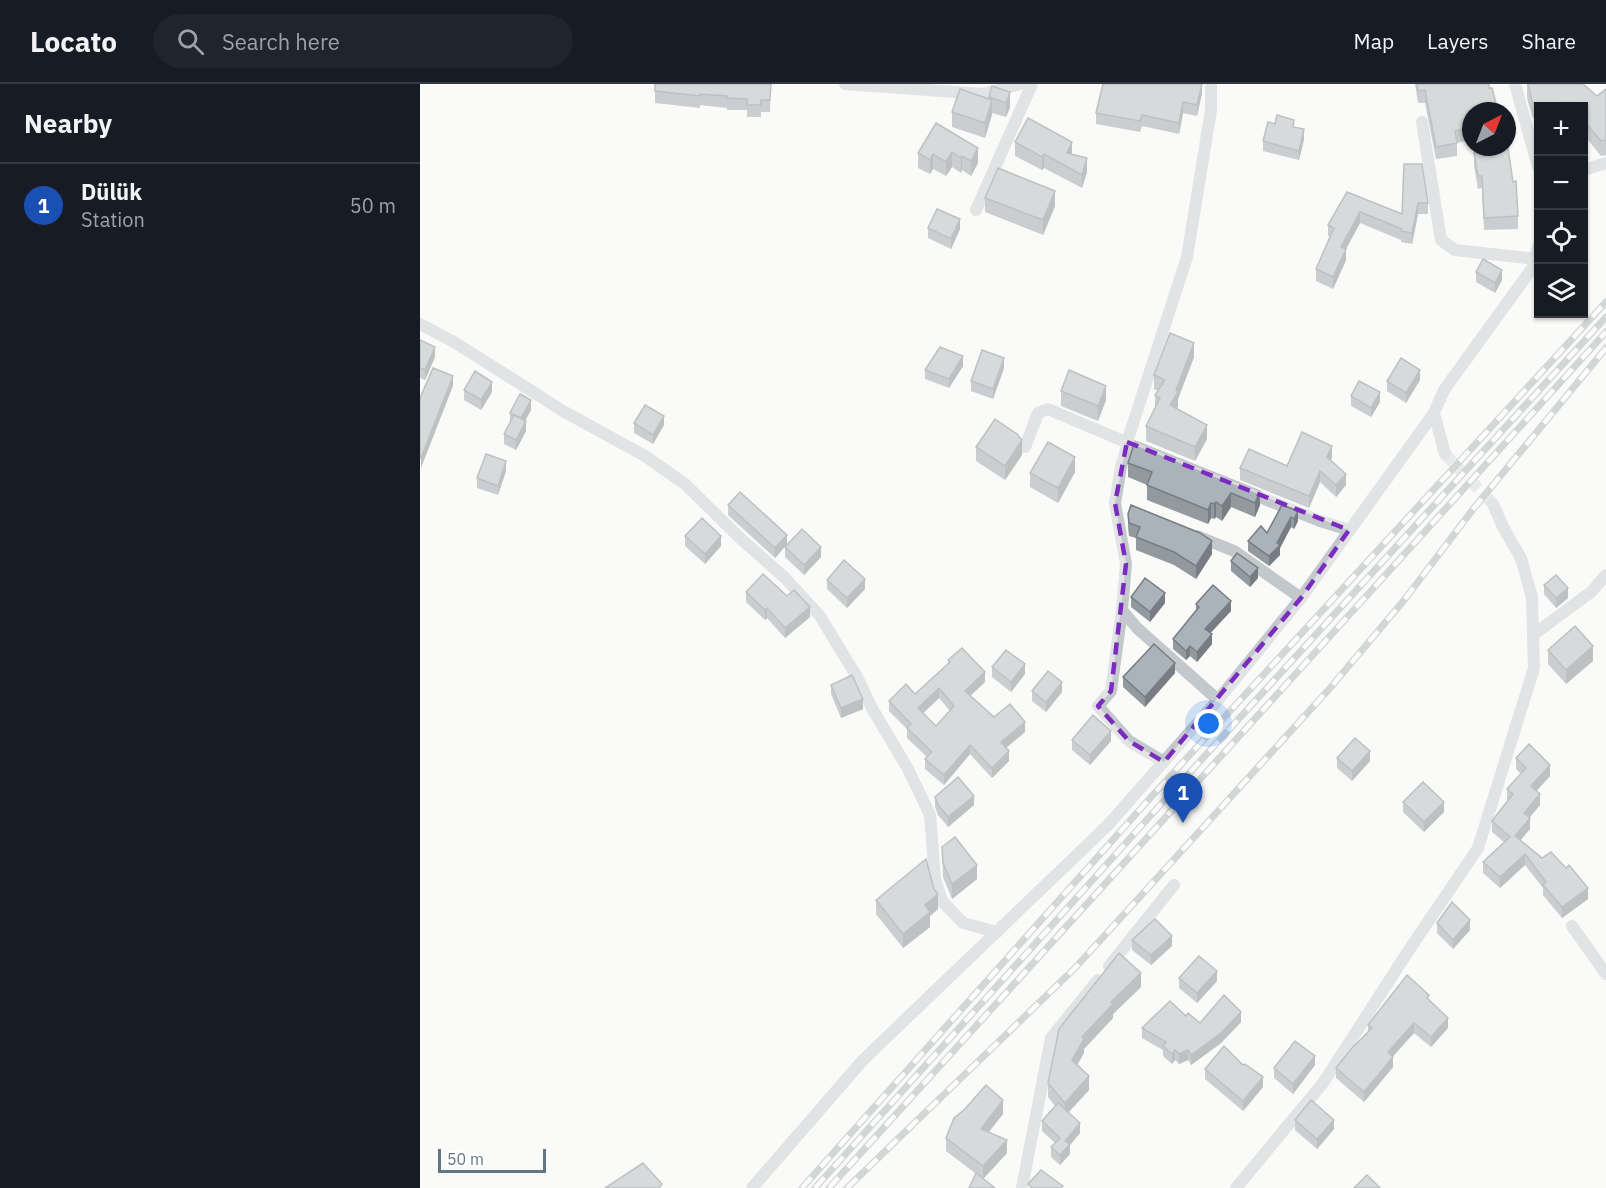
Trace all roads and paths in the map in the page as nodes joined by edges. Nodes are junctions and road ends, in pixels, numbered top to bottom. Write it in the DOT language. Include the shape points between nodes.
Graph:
graph roads {
  1 [pos="845,84"];
  2 [pos="1020,84"];
  3 [pos="1032,84"];
  4 [pos="1211,84"];
  5 [pos="1515,84"];
  6 [pos="1422,122"];
  7 [pos="1536,156"];
  8 [pos="1606,163"];
  9 [pos="1588,169"];
  10 [pos="976,210"];
  11 [pos="1534,253"];
  12 [pos="1534,264"];
  13 [pos="420,324"];
  14 [pos="1434,413"];
  15 [pos="1131,444"];
  16 [pos="1025,447"];
  17 [pos="1445,454"];
  18 [pos="1234,486"];
  19 [pos="1492,504"];
  20 [pos="1180,529"];
  21 [pos="1349,530"];
  22 [pos="1606,575"];
  23 [pos="1301,598"];
  24 [pos="1122,610"];
  25 [pos="1533,635"];
  26 [pos="1218,700"];
  27 [pos="1164,762"];
  28 [pos="1174,885"];
  29 [pos="1572,926"];
  30 [pos="997,932"];
  31 [pos="1606,974"];
  32 [pos="752,1188"];
  33 [pos="1022,1188"];
  34 [pos="1236,1188"];
  1 -- 2 [label="street" via="983,94"];
  3 -- 10 [label="street"];
  4 -- 15 [label="street" via="1211,110 1187,257"];
  5 -- 7 [label="street"];
  6 -- 11 [label="street" via="1441,240 1455,250"];
  8 -- 9 [label="street"];
  12 -- 14 [label="street" via="1444,390"];
  13 -- 30 [label="street" via="645,456 685,484 785,578 820,616 908,769 930,815 935,879 942,901 963,923"];
  14 -- 17 [label="street"];
  14 -- 21 [label="street"];
  15 -- 16 [label="street" via="1048,409 1038,413"];
  15 -- 24 [label="street" via="1121,467 1126,564"];
  18 -- 21 [label="street"];
  19 -- 25 [label="street" via="1521,558 1532,597"];
  20 -- 23 [label="street" via="1234,551"];
  21 -- 23 [label="street"];
  22 -- 25 [label="street" via="1591,592"];
  23 -- 26 [label="street"];
  24 -- 26 [label="street"];
  24 -- 27 [label="street" via="1111,691 1098,706 1129,741"];
  25 -- 34 [label="street" via="1534,668 1478,848 1323,1083"];
  26 -- 27 [label="street"];
  27 -- 30 [label="street" via="1108,825"];
  28 -- 33 [label="street" via="1051,1038"];
  29 -- 31 [label="street"];
  30 -- 32 [label="street" via="863,1060"];
}
